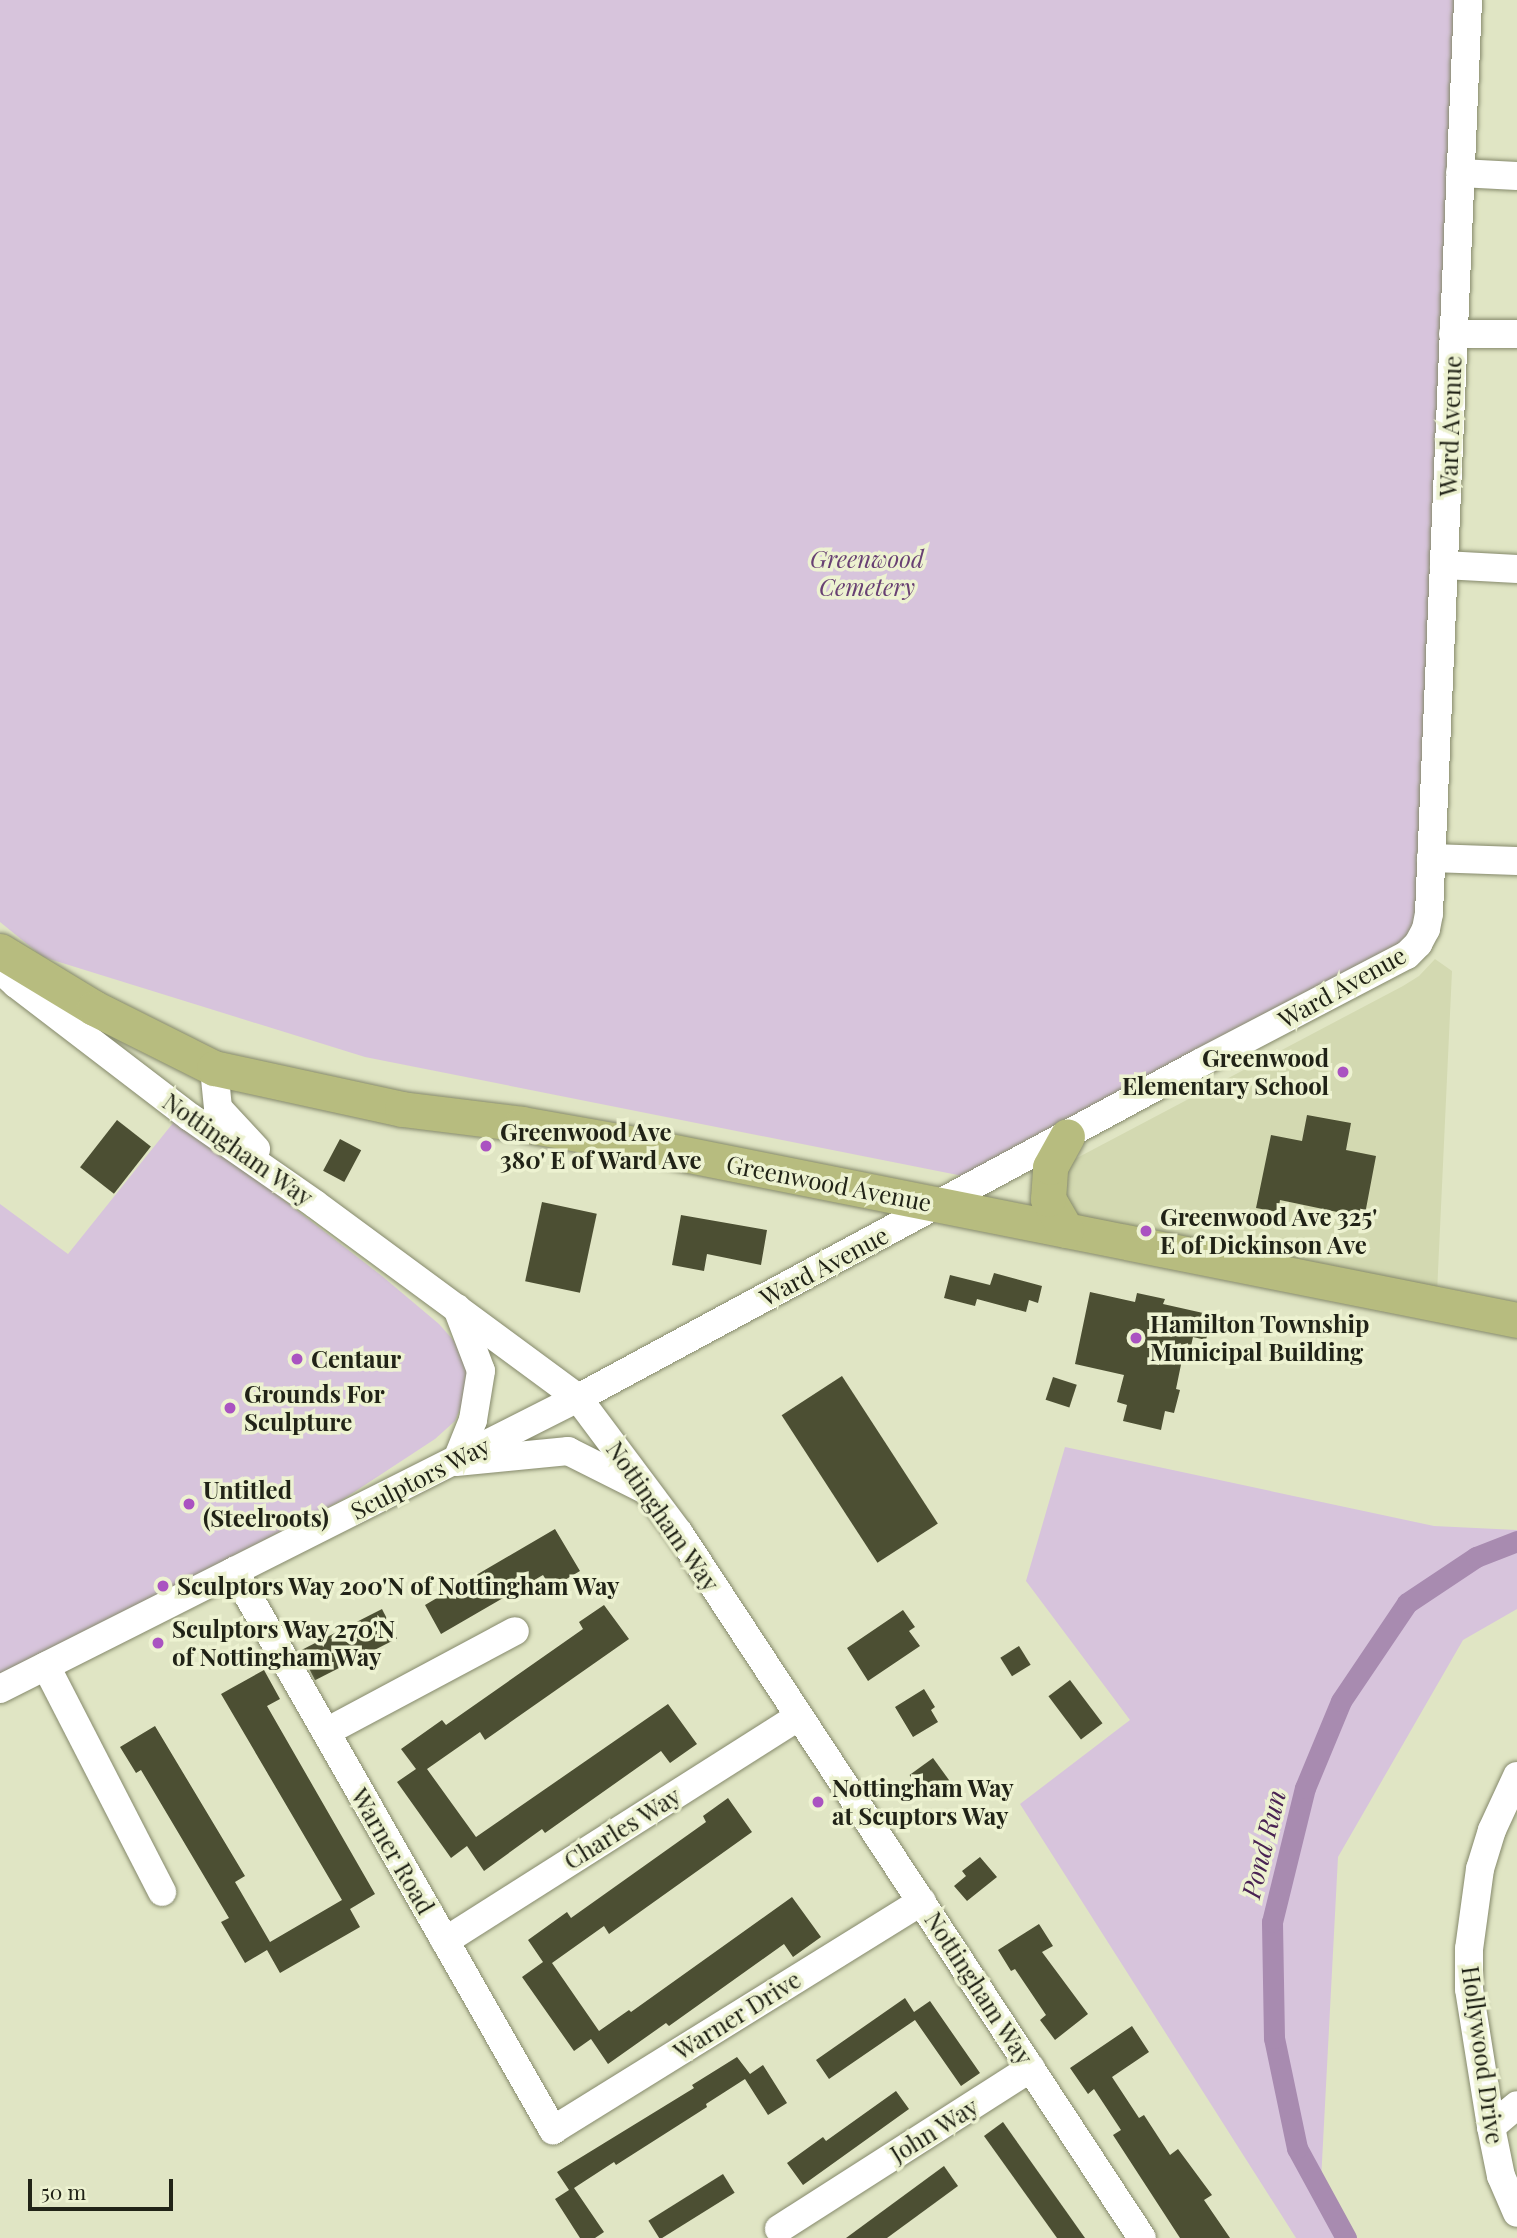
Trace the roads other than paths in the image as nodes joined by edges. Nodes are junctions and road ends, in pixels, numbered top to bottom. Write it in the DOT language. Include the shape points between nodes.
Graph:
graph roads {
  1 [pos="1468,0"];
  2 [pos="1460,173"];
  3 [pos="1517,176"];
  4 [pos="1453,334"];
  5 [pos="1517,334"];
  6 [pos="1444,565"];
  7 [pos="1517,569"];
  8 [pos="1431,858"];
  9 [pos="1517,862"];
  10 [pos="0,951"];
  11 [pos="0,969"];
  12 [pos="214,1068"];
  13 [pos="1067,1136"];
  14 [pos="315,1203"];
  15 [pos="940,1205"];
  16 [pos="1066,1230"];
  17 [pos="457,1308"];
  18 [pos="1517,1320"];
  19 [pos="578,1398"];
  20 [pos="456,1462"];
  21 [pos="646,1490"];
  22 [pos="234,1571"];
  23 [pos="516,1631"];
  24 [pos="46,1666"];
  25 [pos="0,1689"];
  26 [pos="799,1716"];
  27 [pos="326,1732"];
  28 [pos="1517,1776"];
  29 [pos="162,1892"];
  30 [pos="922,1901"];
  31 [pos="445,1941"];
  32 [pos="1031,2068"];
  33 [pos="1517,2105"];
  34 [pos="1491,2127"];
  35 [pos="553,2130"];
  36 [pos="1517,2213"];
  37 [pos="779,2229"];
  38 [pos="1142,2238"];
  1 -- 2 [label="street, Ward Avenue"];
  2 -- 3 [label="street"];
  2 -- 4 [label="street, Ward Avenue"];
  4 -- 5 [label="street"];
  4 -- 6 [label="street, Ward Avenue"];
  6 -- 7 [label="street"];
  6 -- 8 [label="street, Ward Avenue"];
  8 -- 9 [label="street"];
  8 -- 13 [label="street, Ward Avenue" via="1426,929 1407,955"];
  10 -- 12 [label="main road, Greenwood Avenue" via="94,1008"];
  11 -- 14 [label="street, Nottingham Way" via="190,1117"];
  12 -- 14 [label="street" via="218,1108"];
  12 -- 15 [label="main road, Greenwood Avenue" via="402,1110 535,1126"];
  13 -- 15 [label="street, Ward Avenue"];
  13 -- 16 [label="main road" via="1050,1167 1048,1199"];
  14 -- 17 [label="street, Nottingham Way"];
  15 -- 16 [label="main road, Greenwood Avenue"];
  15 -- 19 [label="street, Ward Avenue"];
  16 -- 18 [label="main road, Greenwood Avenue"];
  17 -- 19 [label="street, Nottingham Way"];
  17 -- 20 [label="street" via="481,1371 473,1420"];
  19 -- 20 [label="street, Sculptors Way"];
  19 -- 21 [label="street, Nottingham Way"];
  20 -- 21 [label="street" via="568,1451"];
  20 -- 22 [label="street, Sculptors Way"];
  21 -- 26 [label="street, Nottingham Way"];
  22 -- 24 [label="street, Sculptors Way"];
  22 -- 27 [label="street, Warner Road"];
  23 -- 27 [label="street"];
  24 -- 25 [label="street, Sculptors Way"];
  24 -- 29 [label="street"];
  26 -- 30 [label="street, Nottingham Way"];
  26 -- 31 [label="street, Charles Way"];
  27 -- 31 [label="street, Warner Road"];
  28 -- 34 [label="street, Hollywood Drive" via="1480,1869 1469,1949 1469,1989"];
  30 -- 32 [label="street, Nottingham Way"];
  30 -- 35 [label="street, Warner Drive"];
  31 -- 35 [label="street, Warner Road"];
  32 -- 37 [label="street, John Way"];
  32 -- 38 [label="street, Nottingham Way"];
  33 -- 34 [label="street"];
  34 -- 36 [label="street, Hollywood Drive" via="1501,2176"];
}
